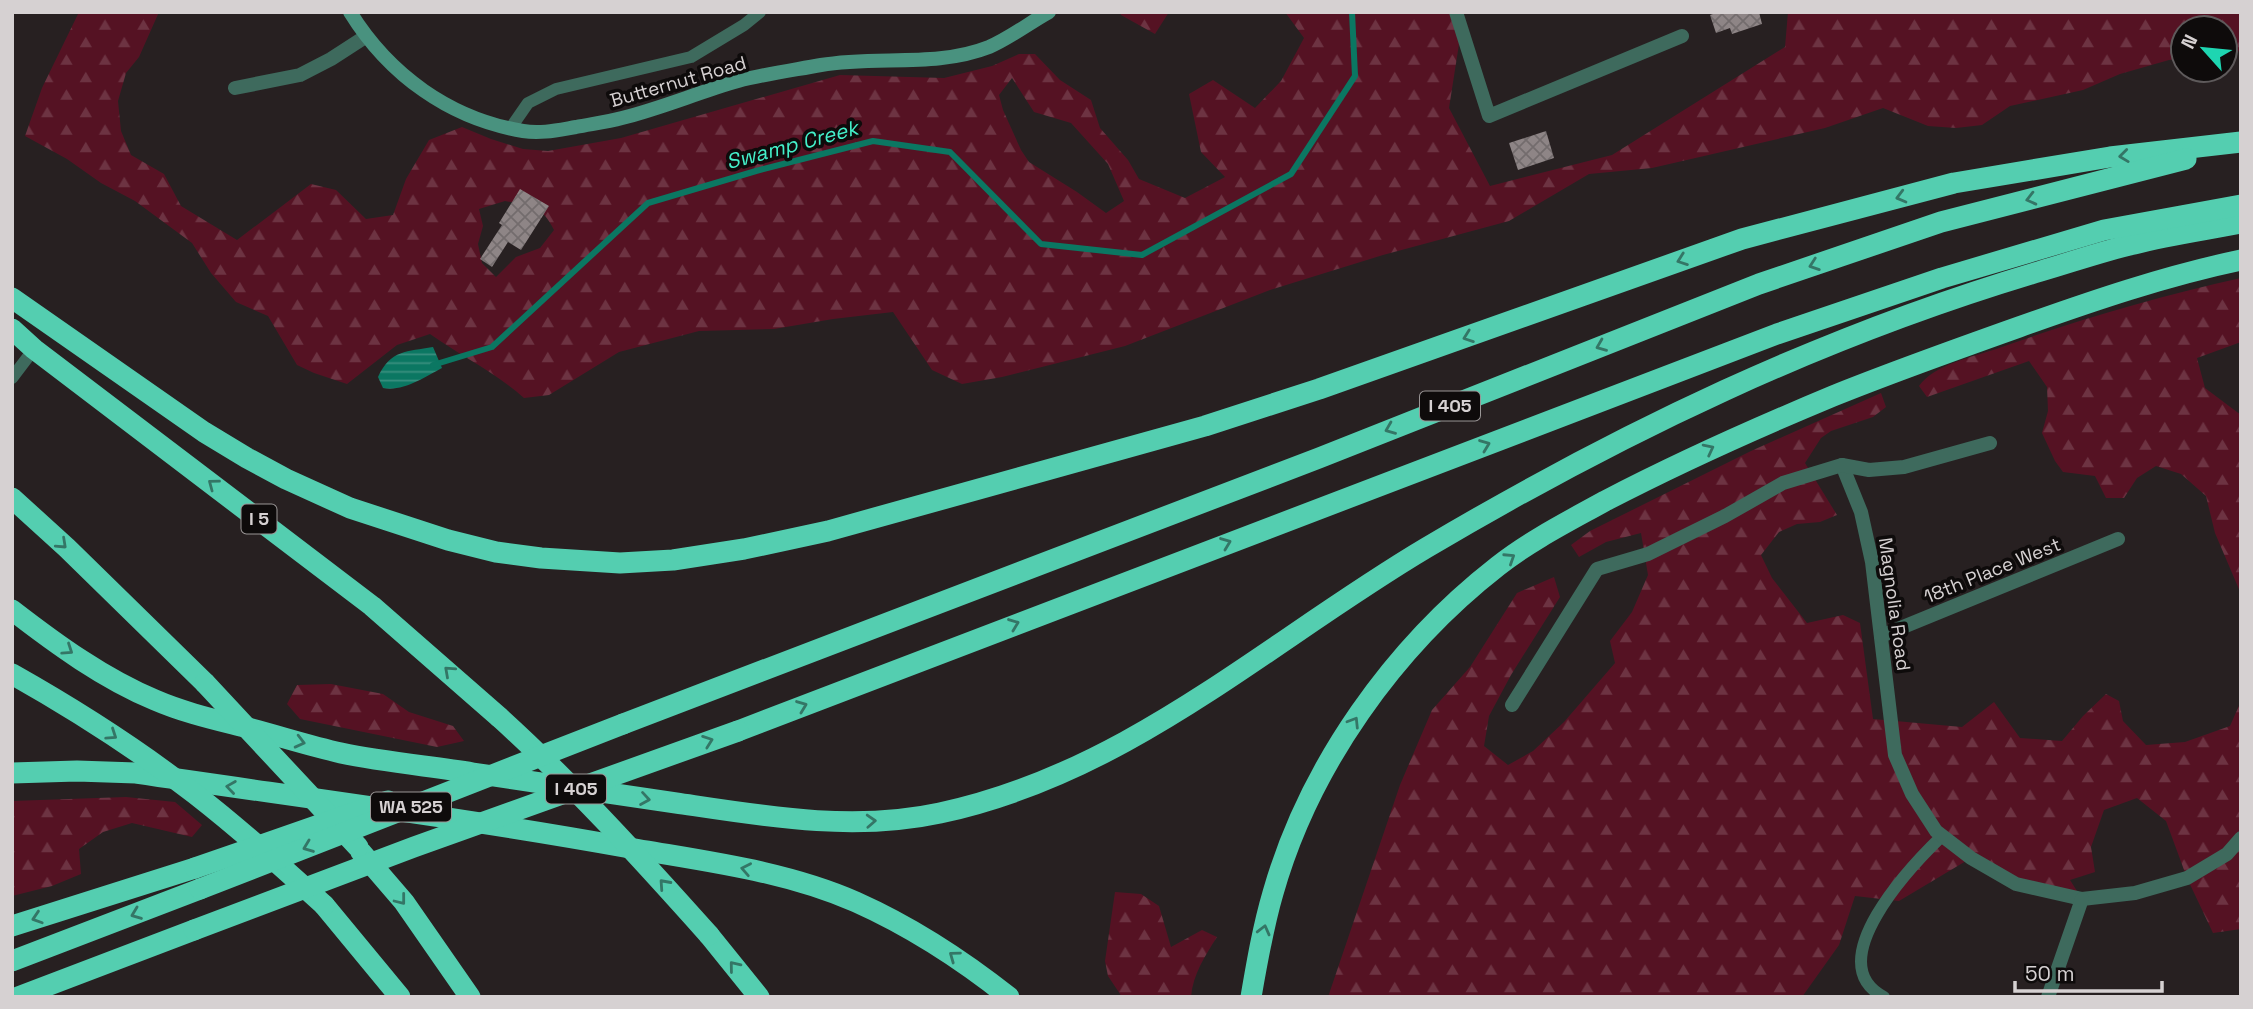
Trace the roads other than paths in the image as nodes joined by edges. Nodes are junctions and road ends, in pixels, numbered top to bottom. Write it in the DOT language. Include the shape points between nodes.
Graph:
graph roads {
  1 [pos="350,12"];
  2 [pos="760,12"];
  3 [pos="1049,12"];
  4 [pos="1456,12"];
  5 [pos="1682,36"];
  6 [pos="365,37"];
  7 [pos="235,88"];
  8 [pos="510,129"];
  9 [pos="2241,142"];
  10 [pos="2241,149"];
  11 [pos="2241,205"];
  12 [pos="2241,223"];
  13 [pos="2241,260"];
  14 [pos="12,298"];
  15 [pos="12,329"];
  16 [pos="34,349"];
  17 [pos="12,378"];
  18 [pos="1990,443"];
  19 [pos="1842,465"];
  20 [pos="12,498"];
  21 [pos="2118,539"];
  22 [pos="12,610"];
  23 [pos="1881,636"];
  24 [pos="12,674"];
  25 [pos="1512,705"];
  26 [pos="623,724"];
  27 [pos="12,773"];
  28 [pos="1942,836"];
  29 [pos="2241,838"];
  30 [pos="414,847"];
  31 [pos="2082,899"];
  32 [pos="12,926"];
  33 [pos="12,961"];
  34 [pos="18,997"];
  35 [pos="400,997"];
  36 [pos="470,997"];
  37 [pos="759,997"];
  38 [pos="1009,997"];
  39 [pos="1251,997"];
  40 [pos="1884,997"];
  41 [pos="2048,997"];
  1 -- 6 [label="street, Butternut Road"];
  2 -- 8 [label="lane" via="691,57 556,89 528,103"];
  3 -- 8 [label="street, Butternut Road" via="989,47 943,58 825,64 740,81 622,118 547,132"];
  4 -- 5 [label="street" via="1489,116"];
  6 -- 7 [label="street" via="300,75"];
  6 -- 8 [label="street, Butternut Road" via="394,68 428,94"];
  9 -- 14 [label="highway, one-way" via="2110,157 1954,183 1742,239 1205,426 828,531 673,560 620,563 496,552 350,508 226,445"];
  10 -- 26 [label="highway, I 405, one-way" via="1941,222 1759,284"];
  30 -- 11 [label="highway, I 405, one-way, bridge" via="738,731 1777,334 2104,230"];
  22 -- 12 [label="highway, one-way" via="108,676 157,701 344,753 747,814 837,822 936,814 1091,762 1147,731 1409,558 1517,494 1734,386 1848,336 1980,289 2133,244"];
  39 -- 13 [label="highway, one-way" via="1273,891 1302,818 1336,751 1363,708 1421,637 1499,565 1558,527 1719,444 1895,370 2098,299"];
  15 -- 16 [label="highway, I 5"];
  16 -- 17 [label="lane"];
  37 -- 16 [label="highway, I 5, one-way, bridge" via="709,935 544,757 372,606"];
  18 -- 19 [label="street" via="1886,470"];
  19 -- 23 [label="street, Magnolia Road" via="1861,512"];
  19 -- 25 [label="street" via="1783,483 1648,554 1597,569"];
  20 -- 36 [label="highway, one-way, bridge" via="205,683 358,848 404,902"];
  21 -- 23 [label="street, 18th Place West"];
  23 -- 28 [label="street, Magnolia Road" via="1895,755 1912,794"];
  24 -- 35 [label="highway, one-way, bridge" via="154,763 238,828 324,905"];
  26 -- 32 [label="highway, one-way, bridge"];
  26 -- 33 [label="highway, WA 525, one-way, bridge"];
  38 -- 27 [label="highway, one-way" via="936,943 890,919 842,897 767,873 534,831 136,773"];
  28 -- 31 [label="street, Magnolia Road" via="2016,884"];
  28 -- 40 [label="lane" via="1909,869 1864,940 1859,960 1866,980"];
  29 -- 31 [label="street, Magnolia Road" via="2227,854 2187,878 2136,893"];
  30 -- 34 [label="highway, WA 525, bridge"];
  31 -- 41 [label="street"];
}
